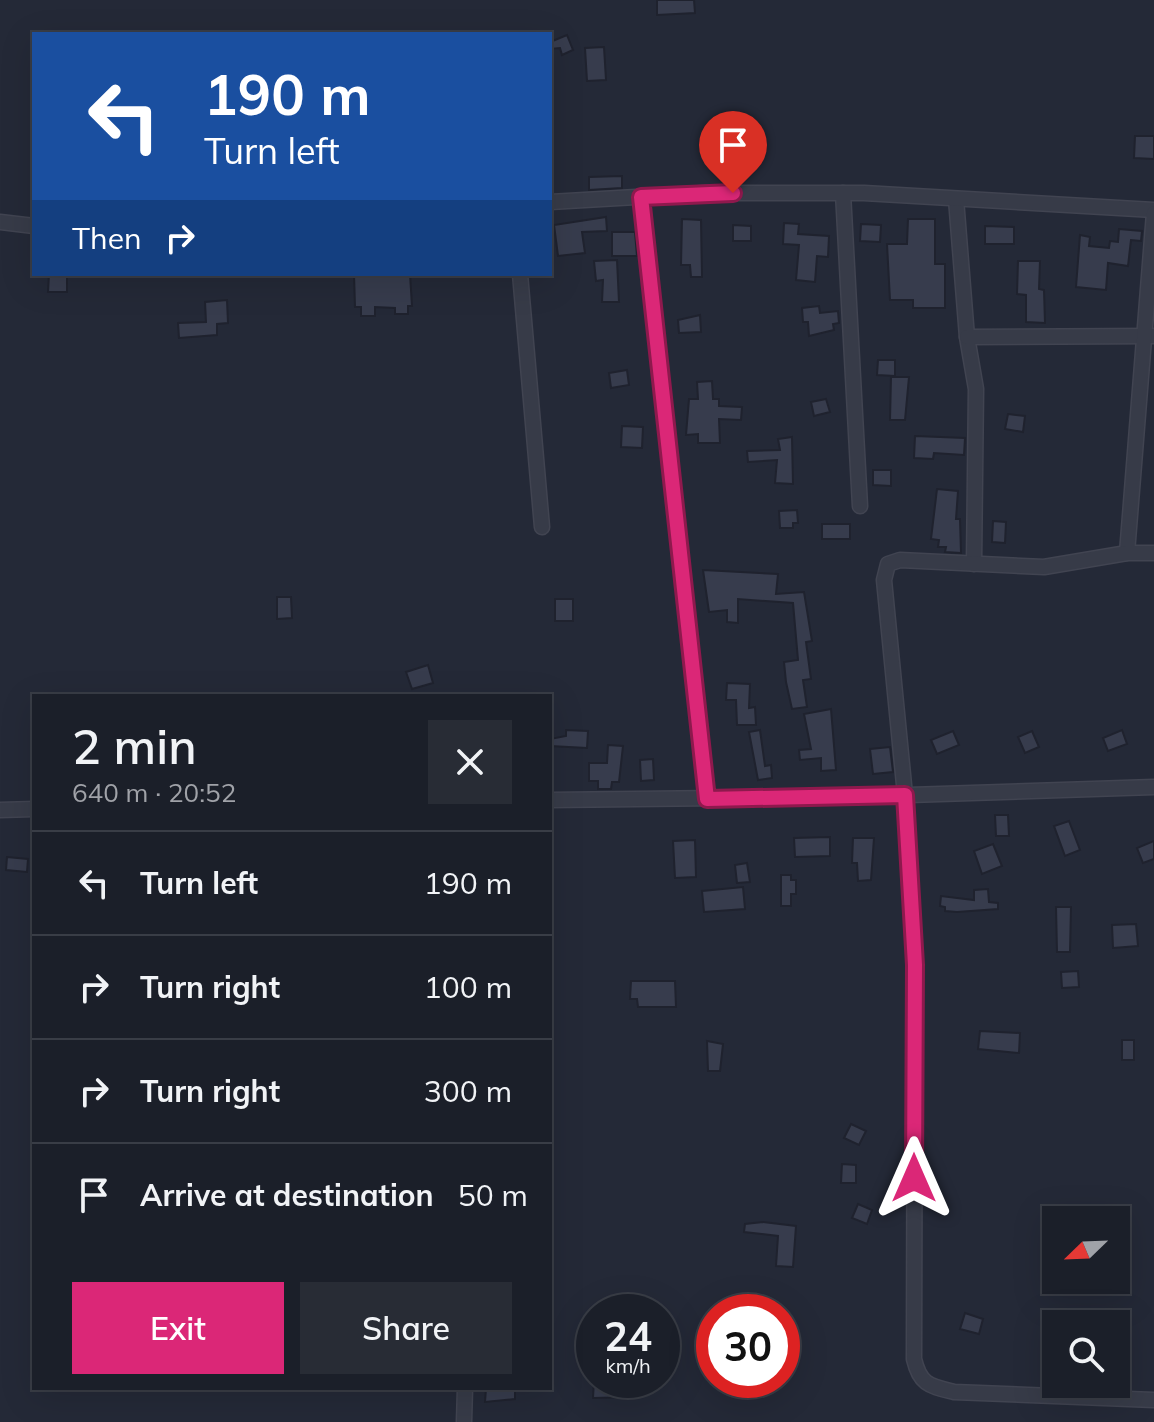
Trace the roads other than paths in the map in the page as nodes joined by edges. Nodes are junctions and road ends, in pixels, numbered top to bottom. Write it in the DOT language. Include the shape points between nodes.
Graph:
graph roads {
  1 [pos="843,193"];
  2 [pos="641,197"];
  3 [pos="956,199"];
  4 [pos="552,202"];
  5 [pos="1154,212"];
  6 [pos="0,222"];
  7 [pos="32,226"];
  8 [pos="520,276"];
  9 [pos="1149,336"];
  10 [pos="967,337"];
  11 [pos="860,506"];
  12 [pos="542,527"];
  13 [pos="1127,553"];
  14 [pos="1154,553"];
  15 [pos="974,564"];
  16 [pos="1154,787"];
  17 [pos="905,795"];
  18 [pos="707,799"];
  19 [pos="552,800"];
  20 [pos="32,809"];
  21 [pos="0,810"];
  22 [pos="465,1390"];
  23 [pos="1154,1400"];
  24 [pos="464,1422"];
  1 -- 2 [label="street"];
  1 -- 3 [label="street"];
  1 -- 11 [label="street"];
  2 -- 4 [label="street"];
  2 -- 18 [label="street"];
  3 -- 5 [label="street"];
  3 -- 10 [label="street"];
  5 -- 9 [label="street"];
  6 -- 7 [label="street"];
  8 -- 12 [label="street"];
  9 -- 10 [label="street"];
  9 -- 13 [label="street"];
  10 -- 15 [label="street" via="976,389"];
  13 -- 14 [label="street"];
  13 -- 15 [label="street" via="1044,567"];
  15 -- 17 [label="street" via="888,564 884,580"];
  16 -- 17 [label="street"];
  17 -- 18 [label="street"];
  17 -- 23 [label="street" via="915,965 918,1378 954,1392"];
  18 -- 19 [label="street"];
  20 -- 21 [label="street"];
  22 -- 24 [label="street"];
}
